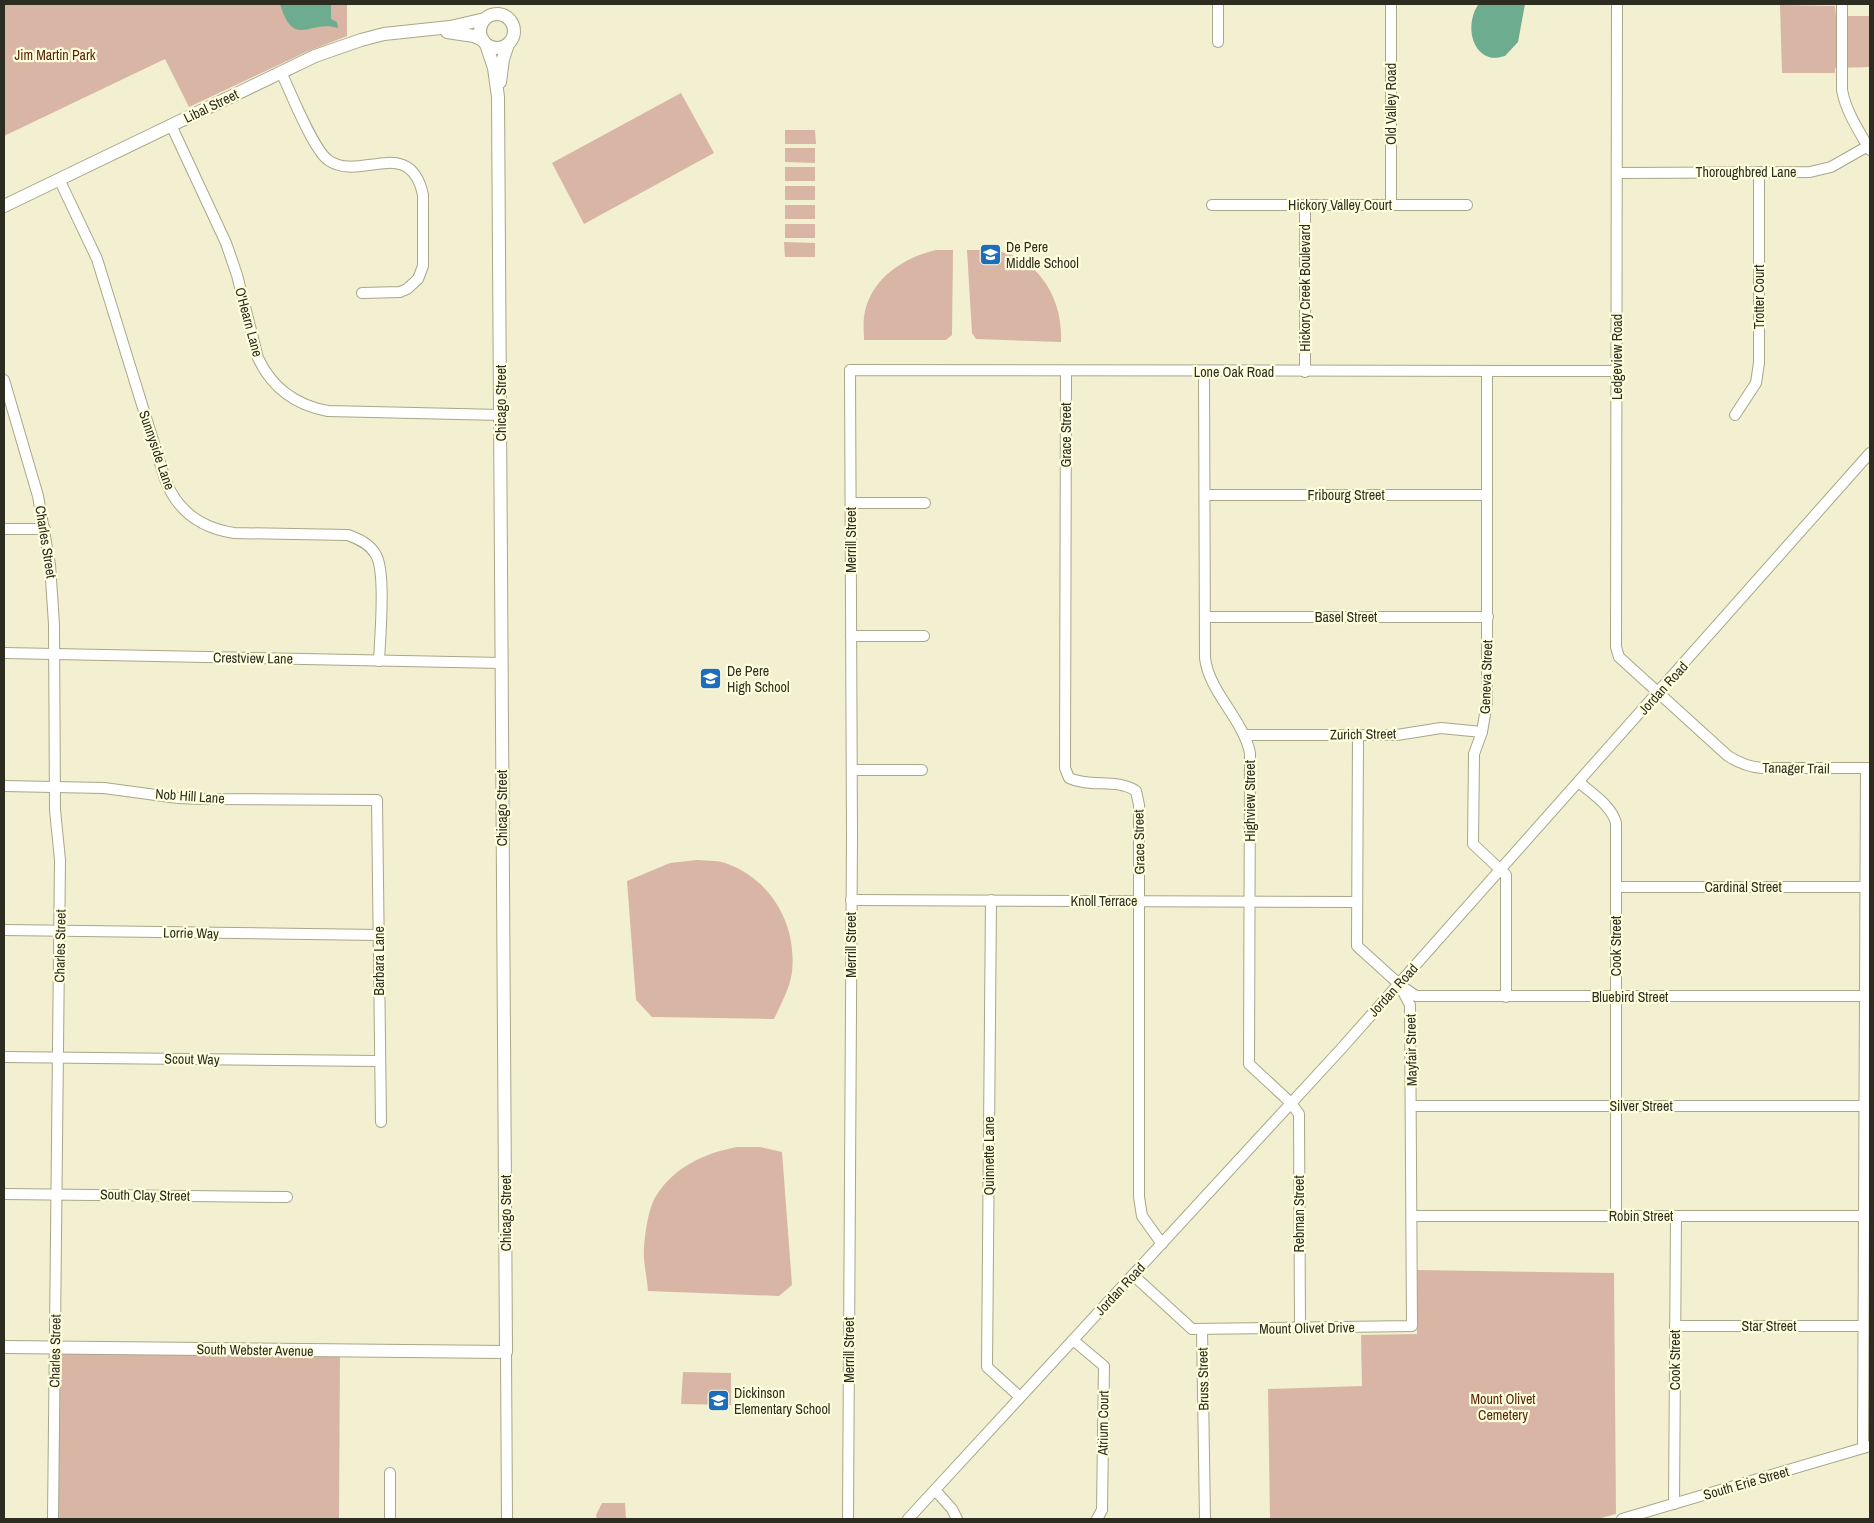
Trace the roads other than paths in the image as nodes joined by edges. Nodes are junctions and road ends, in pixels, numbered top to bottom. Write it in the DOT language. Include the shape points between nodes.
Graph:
graph roads {
  1 [pos="504,4"];
  2 [pos="1218,4"];
  3 [pos="1391,4"];
  4 [pos="1617,4"];
  5 [pos="1842,4"];
  6 [pos="489,13"];
  7 [pos="507,17"];
  8 [pos="427,31"];
  9 [pos="484,42"];
  10 [pos="1218,42"];
  11 [pos="508,44"];
  12 [pos="281,72"];
  13 [pos="498,97"];
  14 [pos="171,125"];
  15 [pos="1869,148"];
  16 [pos="1759,172"];
  17 [pos="1618,173"];
  18 [pos="59,179"];
  19 [pos="1212,205"];
  20 [pos="1305,205"];
  21 [pos="1391,205"];
  22 [pos="1467,205"];
  23 [pos="4,206"];
  24 [pos="362,293"];
  25 [pos="850,370"];
  26 [pos="1617,371"];
  27 [pos="1066,372"];
  28 [pos="1204,372"];
  29 [pos="1305,372"];
  30 [pos="1488,372"];
  31 [pos="4,380"];
  32 [pos="501,414"];
  33 [pos="1734,414"];
  34 [pos="1870,453"];
  35 [pos="1205,495"];
  36 [pos="1488,495"];
  37 [pos="851,503"];
  38 [pos="925,503"];
  39 [pos="4,529"];
  40 [pos="45,530"];
  41 [pos="1205,617"];
  42 [pos="1488,617"];
  43 [pos="851,636"];
  44 [pos="924,636"];
  45 [pos="4,653"];
  46 [pos="54,654"];
  47 [pos="379,661"];
  48 [pos="502,663"];
  49 [pos="1658,693"];
  50 [pos="1482,732"];
  51 [pos="1244,735"];
  52 [pos="1358,735"];
  53 [pos="1868,768"];
  54 [pos="852,770"];
  55 [pos="922,770"];
  56 [pos="1579,782"];
  57 [pos="4,786"];
  58 [pos="54,787"];
  59 [pos="377,800"];
  60 [pos="1501,869"];
  61 [pos="1616,887"];
  62 [pos="1868,887"];
  63 [pos="852,900"];
  64 [pos="991,900"];
  65 [pos="1140,901"];
  66 [pos="1250,901"];
  67 [pos="1357,902"];
  68 [pos="4,930"];
  69 [pos="60,931"];
  70 [pos="379,935"];
  71 [pos="1399,984"];
  72 [pos="1506,996"];
  73 [pos="1865,996"];
  74 [pos="1616,997"];
  75 [pos="4,1057"];
  76 [pos="58,1057"];
  77 [pos="380,1062"];
  78 [pos="1291,1103"];
  79 [pos="1412,1106"];
  80 [pos="1616,1106"];
  81 [pos="1867,1106"];
  82 [pos="380,1122"];
  83 [pos="4,1194"];
  84 [pos="57,1194"];
  85 [pos="287,1197"];
  86 [pos="1412,1216"];
  87 [pos="1616,1216"];
  88 [pos="1676,1216"];
  89 [pos="1867,1216"];
  90 [pos="1162,1244"];
  91 [pos="1133,1275"];
  92 [pos="1412,1326"];
  93 [pos="1675,1326"];
  94 [pos="1863,1326"];
  95 [pos="1300,1328"];
  96 [pos="1202,1329"];
  97 [pos="1073,1340"];
  98 [pos="4,1347"];
  99 [pos="56,1348"];
  100 [pos="506,1352"];
  101 [pos="1020,1397"];
  102 [pos="1866,1447"];
  103 [pos="390,1473"];
  104 [pos="935,1490"];
  105 [pos="1674,1504"];
  106 [pos="53,1519"];
  107 [pos="390,1519"];
  108 [pos="507,1519"];
  109 [pos="848,1519"];
  110 [pos="908,1519"];
  111 [pos="957,1519"];
  112 [pos="1097,1519"];
  113 [pos="1205,1519"];
  114 [pos="1622,1519"];
  1 -- 7 [label="street"];
  2 -- 10 [label="street"];
  3 -- 21 [label="street, Old Valley Road"];
  4 -- 17 [label="street, Ledgeview Road"];
  5 -- 15 [label="street" via="1842,90 1848,111"];
  6 -- 7 [label="street"];
  6 -- 8 [label="street, Libal Street" via="450,27"];
  6 -- 9 [label="street" via="480,29"];
  7 -- 11 [label="street" via="514,32"];
  8 -- 9 [label="street, Libal Street" via="467,35"];
  8 -- 12 [label="street, Libal Street" via="384,34 361,40"];
  9 -- 11 [label="street" via="490,47 500,48"];
  9 -- 13 [label="street, Chicago Street" via="494,68"];
  11 -- 13 [label="street, Chicago Street"];
  12 -- 14 [label="street, Libal Street"];
  12 -- 24 [label="street" via="317,147 327,159 344,167 394,163 412,173 421,187 423,266 418,279 400,292"];
  13 -- 32 [label="street, Chicago Street"];
  14 -- 18 [label="street, Libal Street"];
  14 -- 32 [label="street, O'Hearn Lane" via="226,243 258,358 263,370 280,390 303,404 328,411"];
  15 -- 16 [label="street, Thoroughbred Lane" via="1819,171"];
  16 -- 17 [label="street, Thoroughbred Lane"];
  16 -- 33 [label="street, Trotter Court" via="1759,363 1756,383"];
  17 -- 26 [label="street, Ledgeview Road"];
  18 -- 23 [label="street, Libal Street"];
  18 -- 47 [label="street, Sunnyside Lane" via="97,259 172,496 187,514 220,531 348,536 364,542 377,556 381,572"];
  19 -- 20 [label="street, Hickory Valley Court"];
  20 -- 21 [label="street, Hickory Valley Court"];
  20 -- 29 [label="street, Hickory Creek Boulevard"];
  21 -- 22 [label="street, Hickory Valley Court"];
  25 -- 27 [label="street, Lone Oak Road"];
  25 -- 37 [label="street, Merrill Street"];
  26 -- 30 [label="street, Lone Oak Road"];
  26 -- 49 [label="street, Ledgeview Road" via="1616,647 1619,657"];
  27 -- 28 [label="street, Lone Oak Road"];
  27 -- 65 [label="street, Grace Street" via="1066,768 1069,778 1078,782 1128,786 1136,791"];
  28 -- 29 [label="street, Lone Oak Road"];
  28 -- 35 [label="street, Highview Street"];
  29 -- 30 [label="street, Lone Oak Road"];
  30 -- 36 [label="street, Geneva Street"];
  31 -- 40 [label="street, Charles Street" via="32,471"];
  32 -- 48 [label="street, Chicago Street"];
  34 -- 49 [label="street, Jordan Road"];
  35 -- 36 [label="street, Fribourg Street"];
  35 -- 41 [label="street, Highview Street"];
  36 -- 42 [label="street, Geneva Street"];
  37 -- 38 [label="street"];
  37 -- 43 [label="street, Merrill Street"];
  39 -- 40 [label="street"];
  40 -- 46 [label="street, Charles Street" via="53,594"];
  41 -- 42 [label="street, Basel Street"];
  41 -- 51 [label="street, Highview Street" via="1208,672"];
  42 -- 50 [label="street, Geneva Street" via="1487,702"];
  43 -- 44 [label="street"];
  43 -- 54 [label="street, Merrill Street"];
  45 -- 46 [label="street, Crestview Lane"];
  46 -- 47 [label="street, Crestview Lane"];
  46 -- 58 [label="street, Charles Street"];
  47 -- 48 [label="street, Crestview Lane"];
  48 -- 100 [label="street, Chicago Street"];
  49 -- 53 [label="street, Tanager Trail" via="1728,756 1745,765 1762,768"];
  49 -- 56 [label="street, Jordan Road"];
  50 -- 52 [label="street, Zurich Street" via="1441,728 1397,735"];
  50 -- 60 [label="street, Geneva Street" via="1474,754 1473,844"];
  51 -- 52 [label="street, Zurich Street"];
  51 -- 66 [label="street, Highview Street" via="1250,753"];
  52 -- 67 [label="street, Mayfair Street"];
  53 -- 62 [label="street"];
  54 -- 55 [label="street"];
  54 -- 63 [label="street, Merrill Street"];
  56 -- 60 [label="street, Jordan Road"];
  56 -- 61 [label="street, Cook Street" via="1614,817"];
  57 -- 58 [label="street, Nob Hill Lane"];
  58 -- 59 [label="street, Nob Hill Lane" via="104,788 202,799"];
  58 -- 69 [label="street, Charles Street" via="60,860"];
  59 -- 70 [label="street, Barbara Lane"];
  60 -- 71 [label="street, Jordan Road"];
  60 -- 72 [label="street" via="1506,875"];
  61 -- 62 [label="street, Cardinal Street"];
  61 -- 74 [label="street, Cook Street"];
  62 -- 73 [label="street"];
  63 -- 64 [label="street, Knoll Terrace"];
  63 -- 109 [label="street, Merrill Street"];
  64 -- 65 [label="street, Knoll Terrace"];
  64 -- 101 [label="street, Quinnette Lane" via="987,1367"];
  65 -- 66 [label="street, Knoll Terrace"];
  65 -- 90 [label="street, Grace Street" via="1138,1196 1142,1216"];
  66 -- 67 [label="street, Knoll Terrace"];
  66 -- 78 [label="street, Highview Street" via="1249,1064"];
  67 -- 71 [label="street, Mayfair Street" via="1357,946"];
  68 -- 69 [label="street, Lorrie Way"];
  69 -- 70 [label="street, Lorrie Way"];
  69 -- 76 [label="street, Charles Street"];
  70 -- 77 [label="street, Barbara Lane"];
  71 -- 72 [label="street, Bluebird Street" via="1416,996"];
  71 -- 78 [label="street, Jordan Road"];
  71 -- 79 [label="street, Mayfair Street" via="1410,1006"];
  72 -- 74 [label="street, Bluebird Street"];
  73 -- 74 [label="street, Bluebird Street"];
  73 -- 81 [label="street"];
  74 -- 80 [label="street, Cook Street"];
  75 -- 76 [label="street, Scout Way"];
  76 -- 77 [label="street, Scout Way"];
  76 -- 84 [label="street, Charles Street"];
  77 -- 82 [label="street, Barbara Lane"];
  78 -- 90 [label="street, Jordan Road"];
  78 -- 95 [label="street, Rebman Street" via="1299,1114"];
  79 -- 80 [label="street, Silver Street"];
  79 -- 86 [label="street, Mayfair Street"];
  80 -- 81 [label="street, Silver Street"];
  80 -- 87 [label="street, Cook Street"];
  81 -- 89 [label="street"];
  83 -- 84 [label="street, South Clay Street"];
  84 -- 85 [label="street, South Clay Street"];
  84 -- 99 [label="street, Charles Street"];
  86 -- 87 [label="street, Robin Street"];
  86 -- 92 [label="street, Mayfair Street"];
  87 -- 88 [label="street, Robin Street"];
  88 -- 89 [label="street, Robin Street"];
  88 -- 93 [label="street, Cook Street"];
  89 -- 94 [label="street"];
  90 -- 91 [label="street, Jordan Road"];
  91 -- 96 [label="street, Bruss Street" via="1192,1329"];
  91 -- 97 [label="street, Jordan Road"];
  92 -- 95 [label="street, Mount Olivet Drive"];
  93 -- 94 [label="street, Star Street"];
  93 -- 105 [label="street, Cook Street"];
  94 -- 102 [label="street"];
  95 -- 96 [label="street, Mount Olivet Drive"];
  96 -- 113 [label="street, Bruss Street"];
  97 -- 101 [label="street, Jordan Road"];
  97 -- 112 [label="street, Atrium Court" via="1104,1366 1102,1510"];
  98 -- 99 [label="street, South Webster Avenue"];
  99 -- 100 [label="street, South Webster Avenue"];
  99 -- 106 [label="street, Charles Street"];
  100 -- 108 [label="street, Chicago Street"];
  101 -- 104 [label="street, Jordan Road"];
  102 -- 105 [label="street, South Erie Street"];
  103 -- 107 [label="street"];
  104 -- 110 [label="street, Jordan Road"];
  104 -- 111 [label="street"];
  105 -- 114 [label="street, South Erie Street"];
}
